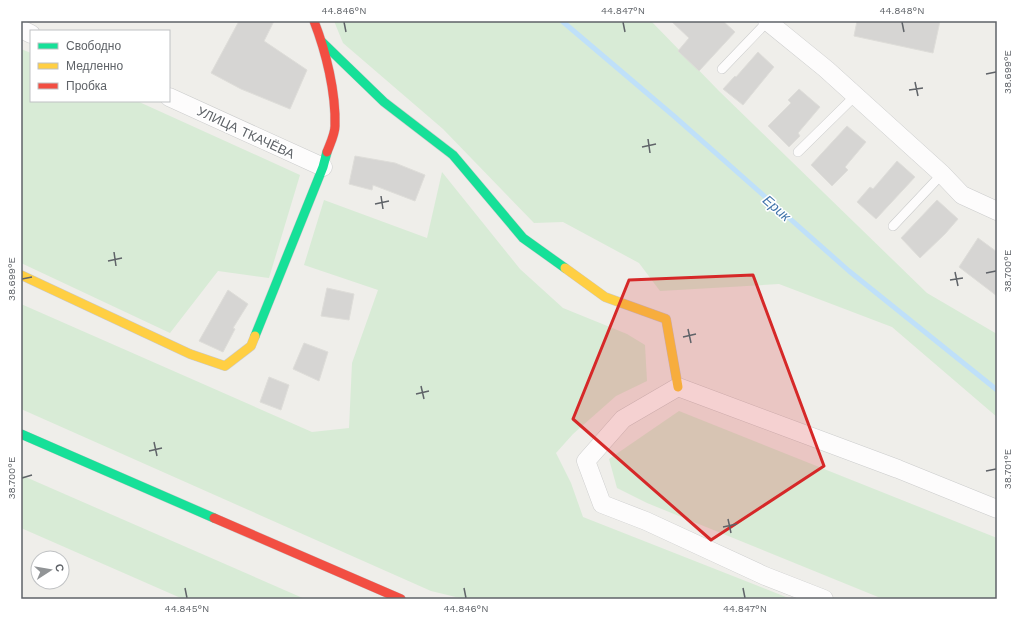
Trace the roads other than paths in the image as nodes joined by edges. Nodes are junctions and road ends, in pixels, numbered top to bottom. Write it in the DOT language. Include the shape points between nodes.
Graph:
graph roads {
  1 [pos="314,21"];
  2 [pos="767,21"];
  3 [pos="21,29"];
  4 [pos="30,34"];
  5 [pos="322,42"];
  6 [pos="722,69"];
  7 [pos="855,96"];
  8 [pos="170,97"];
  9 [pos="798,152"];
  10 [pos="323,167"];
  11 [pos="942,174"];
  12 [pos="996,206"];
  13 [pos="893,226"];
  14 [pos="21,275"];
  15 [pos="678,387"];
  16 [pos="21,434"];
  17 [pos="997,509"];
  18 [pos="401,599"];
  19 [pos="824,599"];
  1 -- 5 [label="main road"];
  2 -- 6 [label="lane"];
  2 -- 7 [label="street"];
  3 -- 4 [label="street"];
  5 -- 10 [label="main road" via="332,86 336,127"];
  5 -- 15 [label="main road" via="384,102 453,155 524,238 605,297 666,319"];
  7 -- 9 [label="lane"];
  7 -- 11 [label="street"];
  8 -- 10 [label="street, УЛИЦА ТКАЧЁВА"];
  10 -- 14 [label="main road" via="251,346 225,366 190,354"];
  11 -- 12 [label="street" via="962,195"];
  11 -- 13 [label="lane"];
  15 -- 17 [label="street"];
  15 -- 19 [label="street" via="623,419 586,460 602,504 646,521 765,576"];
  16 -- 18 [label="main road"];
}
